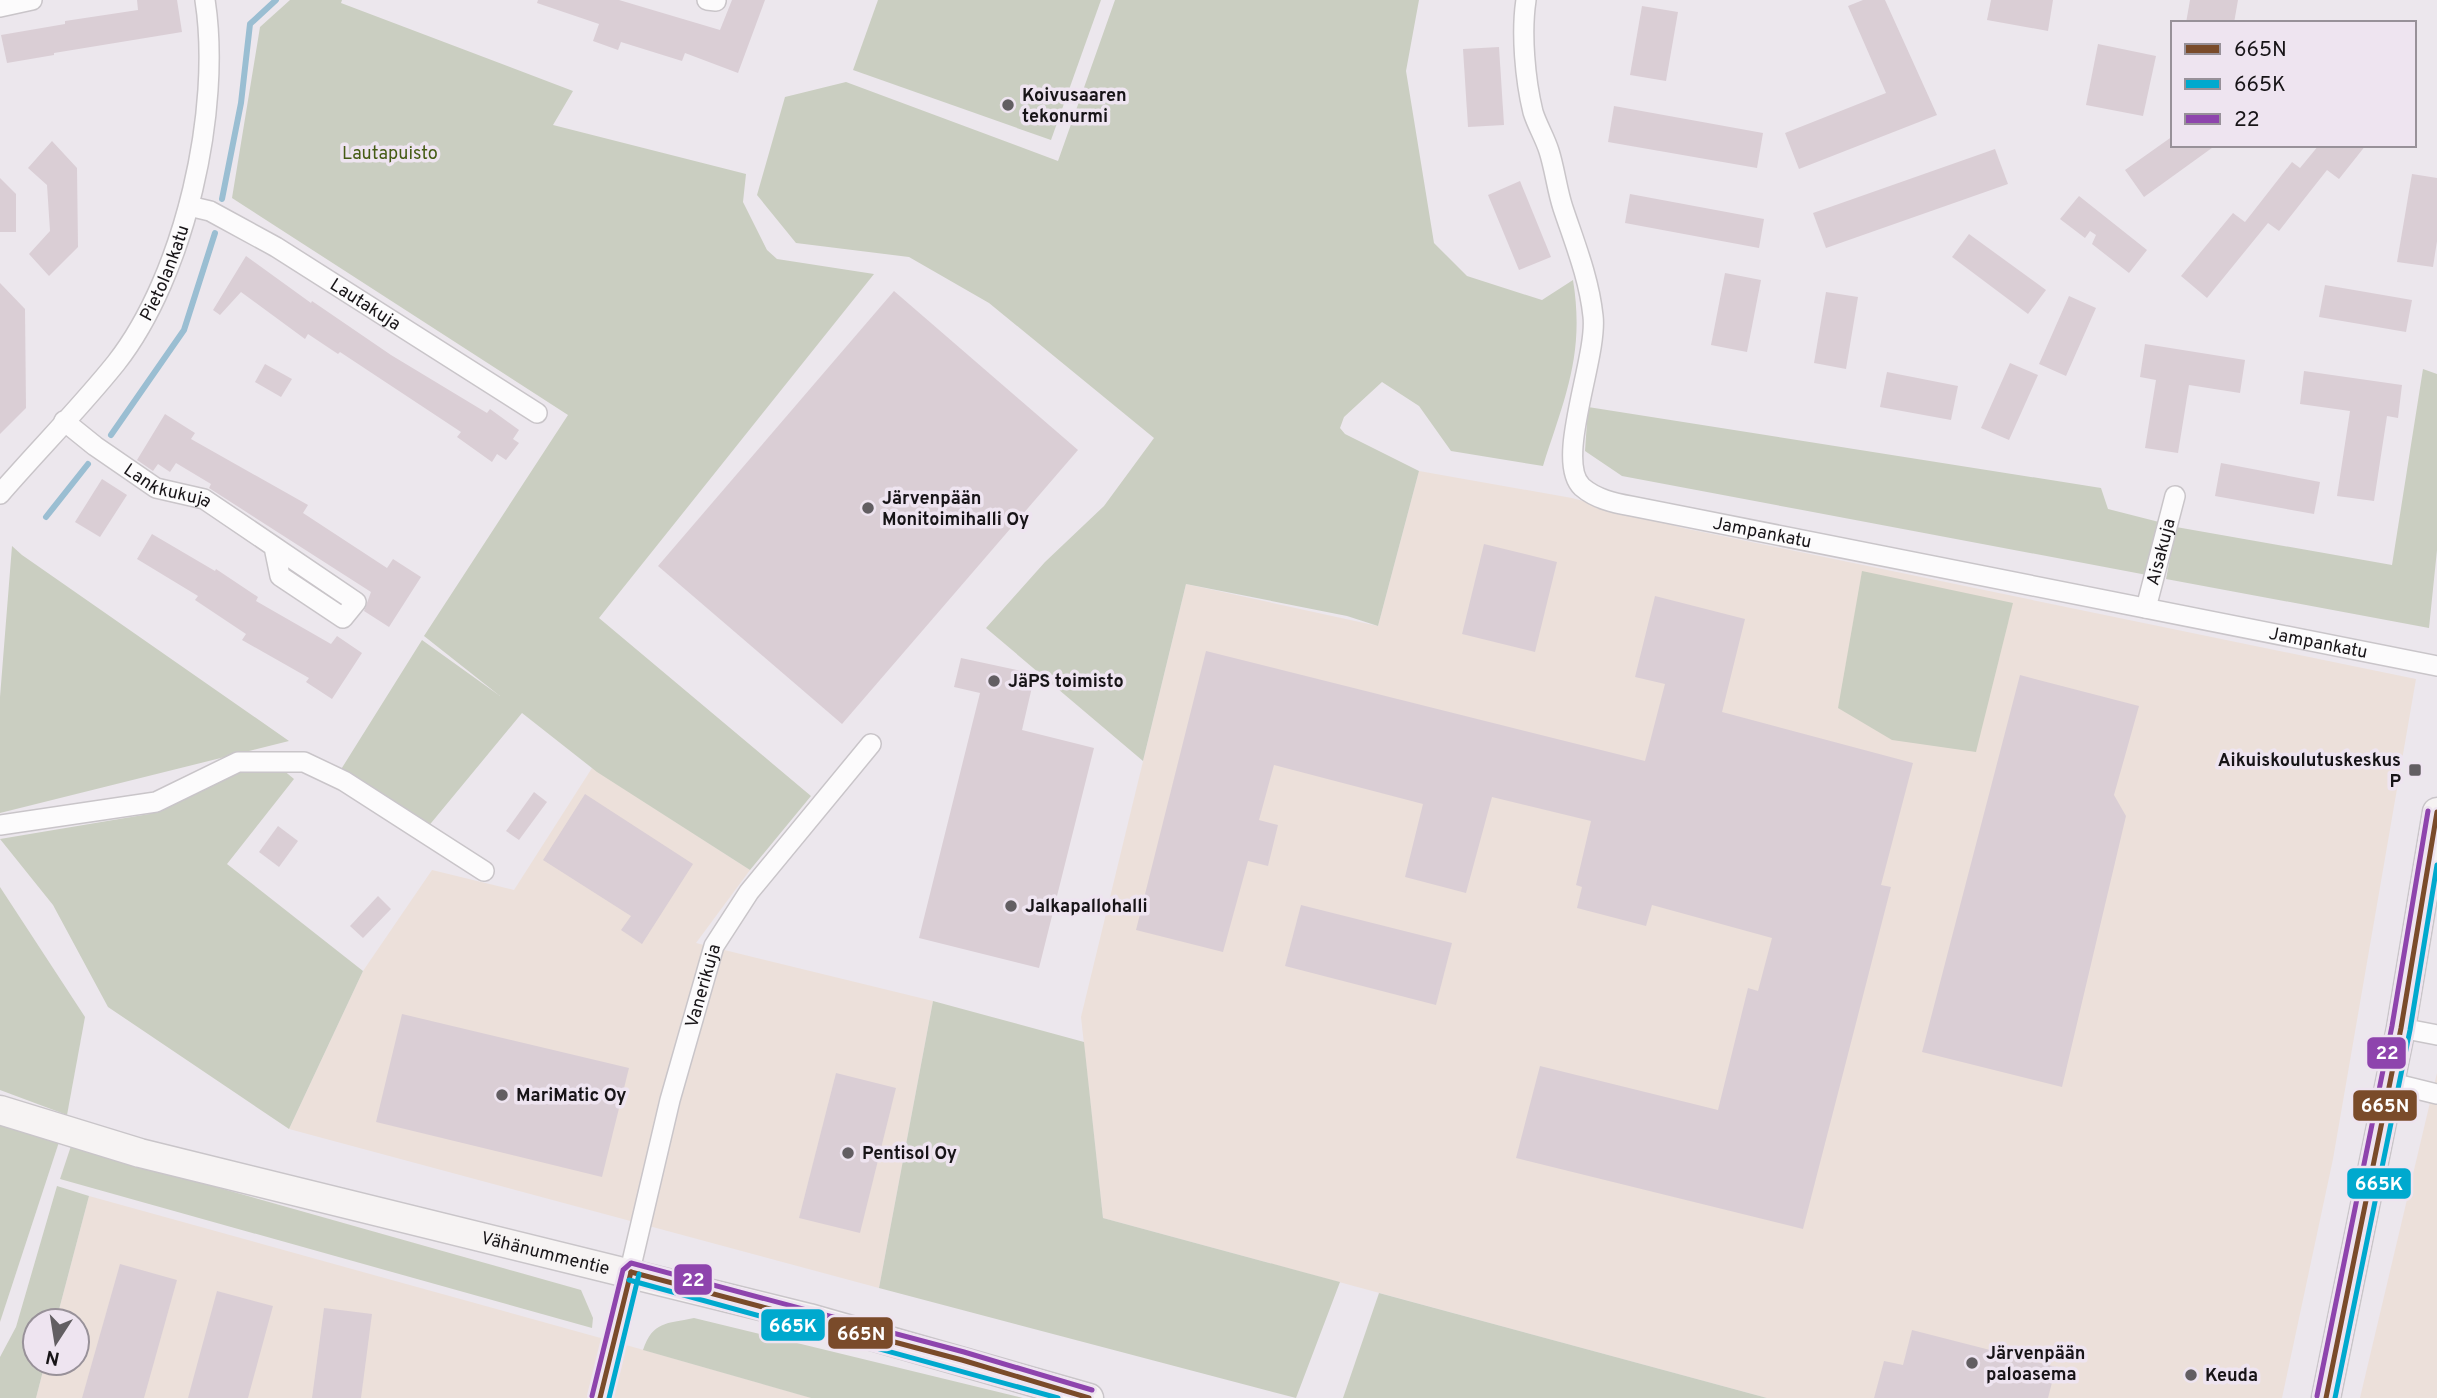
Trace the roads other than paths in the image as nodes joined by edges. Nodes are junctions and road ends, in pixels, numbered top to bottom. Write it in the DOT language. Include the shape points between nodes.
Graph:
graph roads {
  1 [pos="32,0"];
  2 [pos="205,0"];
  3 [pos="707,0"];
  4 [pos="1526,0"];
  5 [pos="716,1"];
  6 [pos="0,7"];
  7 [pos="189,206"];
  8 [pos="537,413"];
  9 [pos="64,421"];
  10 [pos="0,494"];
  11 [pos="2175,496"];
  12 [pos="274,547"];
  13 [pos="2146,608"];
  14 [pos="2437,666"];
  15 [pos="871,744"];
  16 [pos="2437,813"];
  17 [pos="0,825"];
  18 [pos="484,872"];
  19 [pos="2401,1028"];
  20 [pos="2437,1035"];
  21 [pos="2388,1082"];
  22 [pos="2437,1094"];
  23 [pos="0,1110"];
  24 [pos="631,1272"];
  25 [pos="600,1398"];
  26 [pos="1089,1398"];
  27 [pos="2326,1398"];
  1 -- 6 [label="street"];
  2 -- 7 [label="street, Pietolankatu" via="211,38 206,113"];
  3 -- 5 [label="street"];
  4 -- 13 [label="street, Jampankatu" via="1527,64 1534,112 1581,254 1594,318 1571,449 1572,469 1580,486 1618,503"];
  7 -- 8 [label="street, Lautakuja" via="210,211 276,247"];
  7 -- 9 [label="street, Pietolankatu" via="154,302 117,361"];
  9 -- 10 [label="street, Pietolankatu"];
  9 -- 12 [label="street, Lankkukuja" via="156,488 204,499"];
  11 -- 13 [label="street, Aisakuja"];
  13 -- 14 [label="street, Jampankatu"];
  15 -- 24 [label="street, Vanerikuja" via="749,892 714,946 670,1100"];
  16 -- 19 [label="main road"];
  17 -- 18 [label="street" via="156,802 238,762 304,762 344,781"];
  19 -- 20 [label="street"];
  19 -- 21 [label="main road"];
  21 -- 22 [label="street"];
  21 -- 27 [label="main road"];
  23 -- 24 [label="main road, Vähänummentie" via="140,1153"];
  24 -- 25 [label="street, Vanerikuja"];
  24 -- 26 [label="main road, Vähänummentie"];
}
